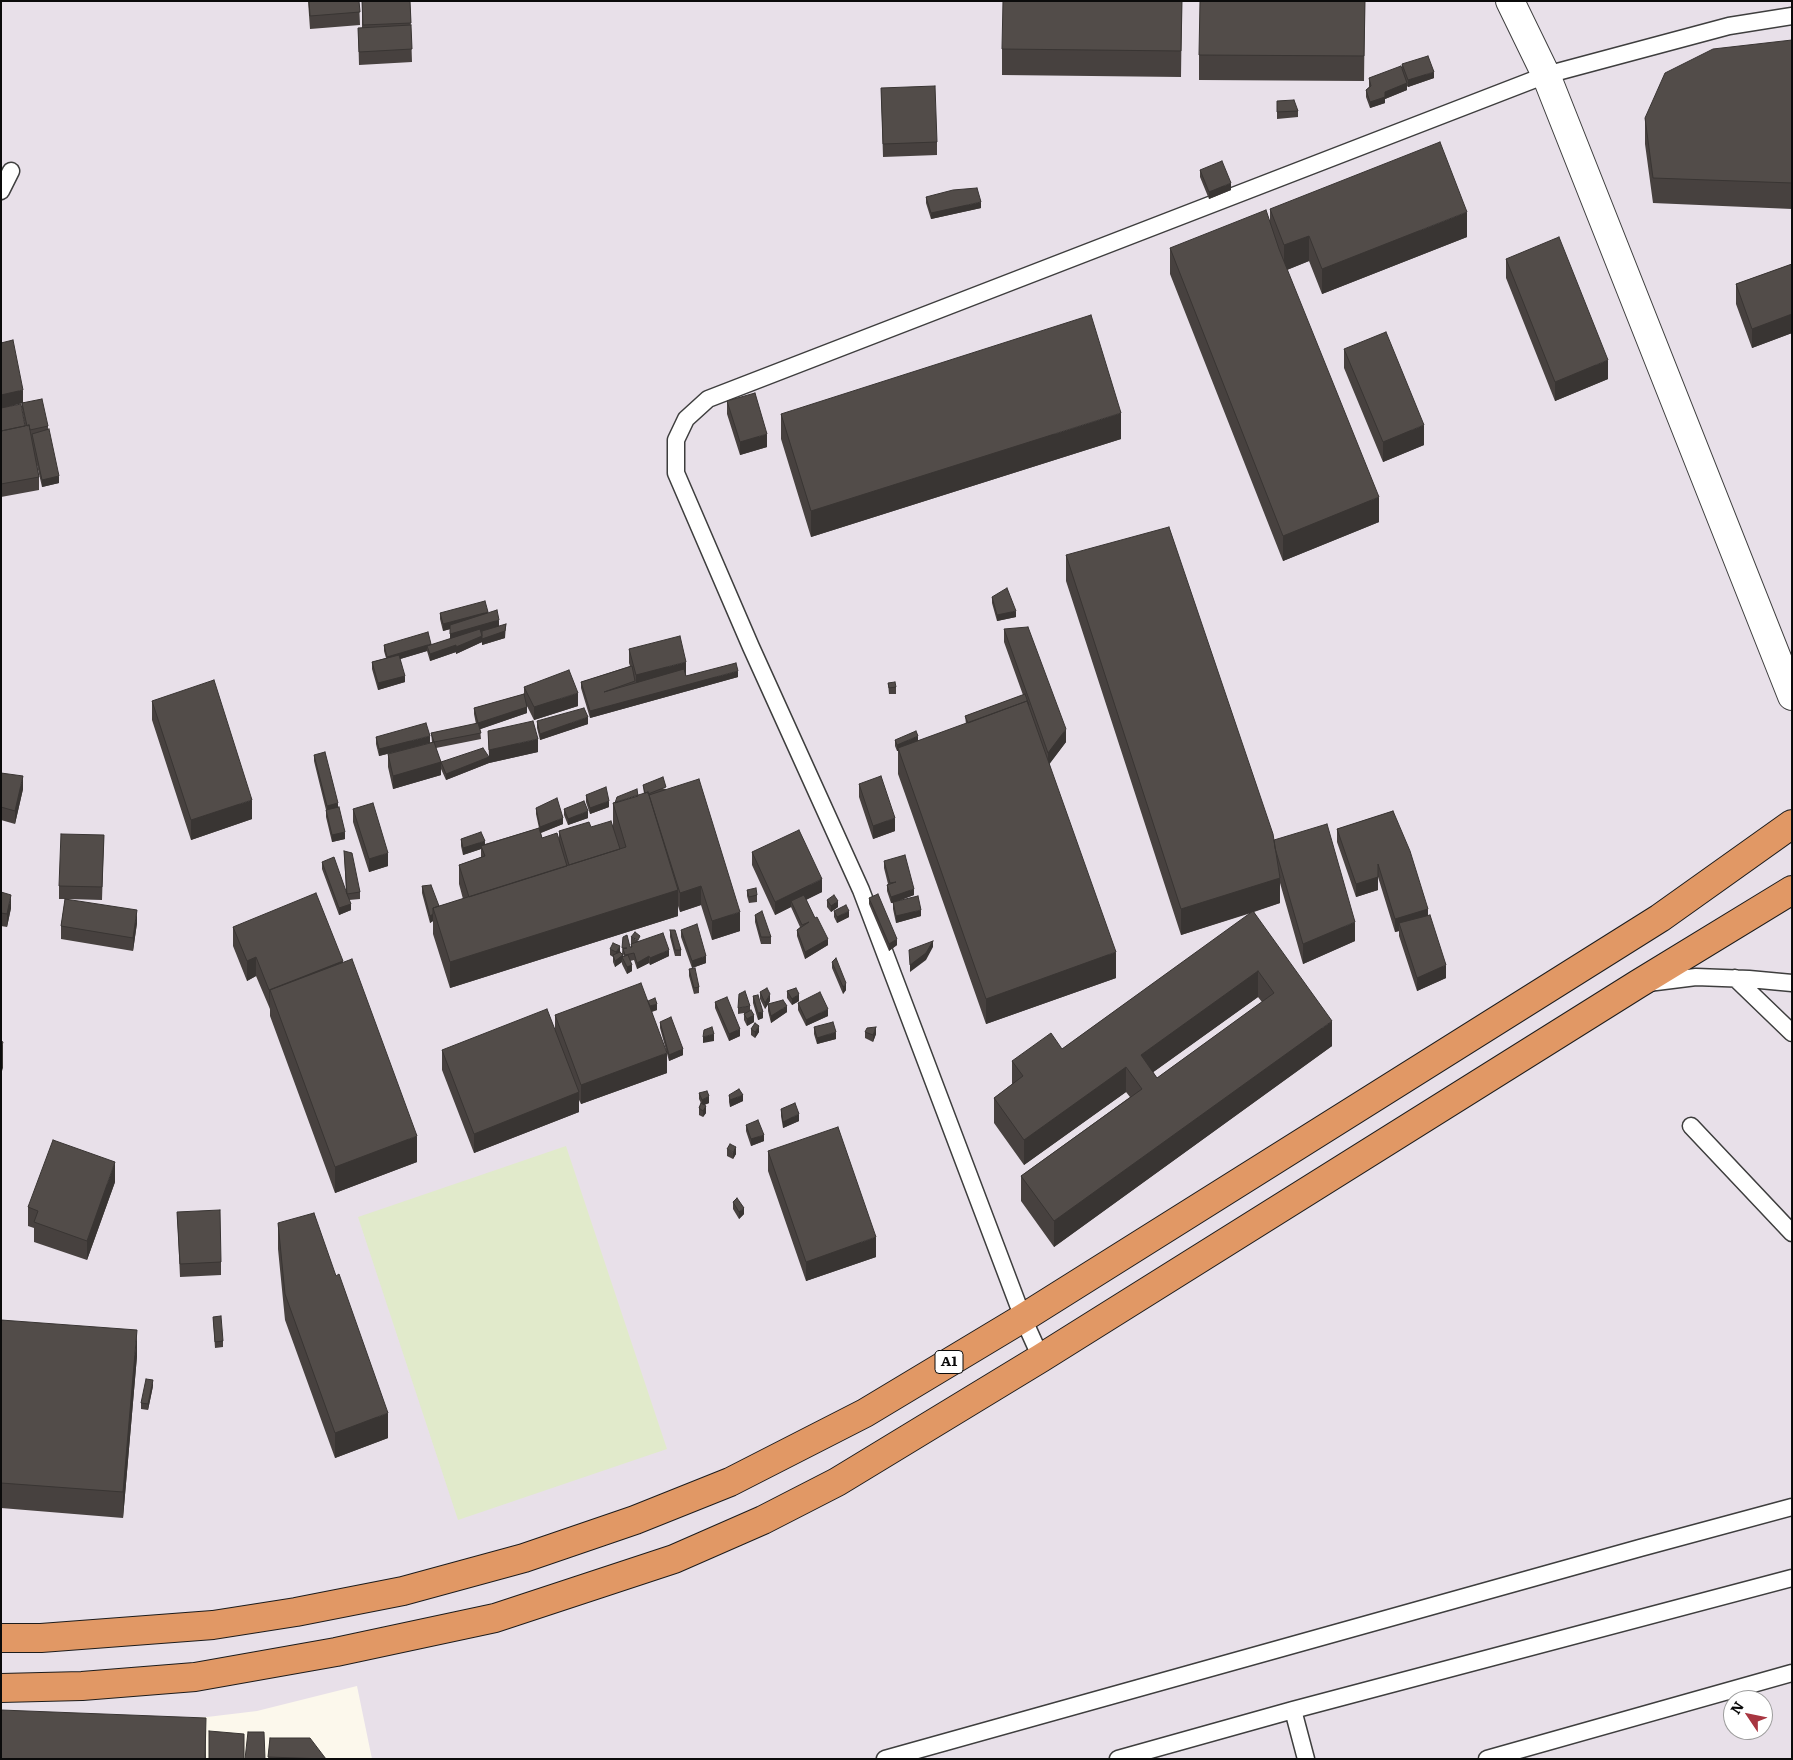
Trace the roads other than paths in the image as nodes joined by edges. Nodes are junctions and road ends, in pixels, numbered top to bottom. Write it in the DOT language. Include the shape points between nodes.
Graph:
graph roads {
  1 [pos="1510,1"];
  2 [pos="1792,16"];
  3 [pos="1546,75"];
  4 [pos="11,171"];
  5 [pos="1,191"];
  6 [pos="1792,696"];
  7 [pos="1792,824"];
  8 [pos="1792,890"];
  9 [pos="1735,978"];
  10 [pos="1792,983"];
  11 [pos="1638,984"];
  12 [pos="1792,1033"];
  13 [pos="1691,1126"];
  14 [pos="1792,1232"];
  15 [pos="1023,1318"];
  16 [pos="1041,1358"];
  17 [pos="1792,1507"];
  18 [pos="1792,1578"];
  19 [pos="1,1638"];
  20 [pos="1792,1673"];
  21 [pos="1,1688"];
  22 [pos="1293,1710"];
  23 [pos="885,1759"];
  24 [pos="1118,1759"];
  25 [pos="1306,1759"];
  26 [pos="1487,1759"];
  1 -- 3 [label="street"];
  2 -- 3 [label="lane" via="1729,26"];
  3 -- 6 [label="street"];
  3 -- 15 [label="lane" via="708,398 686,419 676,440 676,473 860,890"];
  4 -- 5 [label="lane"];
  7 -- 15 [label="highway, A1" via="1660,918"];
  8 -- 11 [label="highway"];
  9 -- 10 [label="lane"];
  9 -- 11 [label="lane"];
  9 -- 12 [label="lane"];
  11 -- 16 [label="highway"];
  13 -- 14 [label="lane"];
  15 -- 16 [label="lane"];
  15 -- 19 [label="highway, A1" via="865,1413 730,1482 635,1520 524,1558 403,1591 213,1625"];
  16 -- 21 [label="highway" via="837,1482 763,1520 674,1559 494,1618 336,1652 195,1677 82,1686"];
  17 -- 23 [label="lane"];
  18 -- 22 [label="lane"];
  20 -- 26 [label="lane"];
  22 -- 24 [label="lane"];
  22 -- 25 [label="lane"];
}
